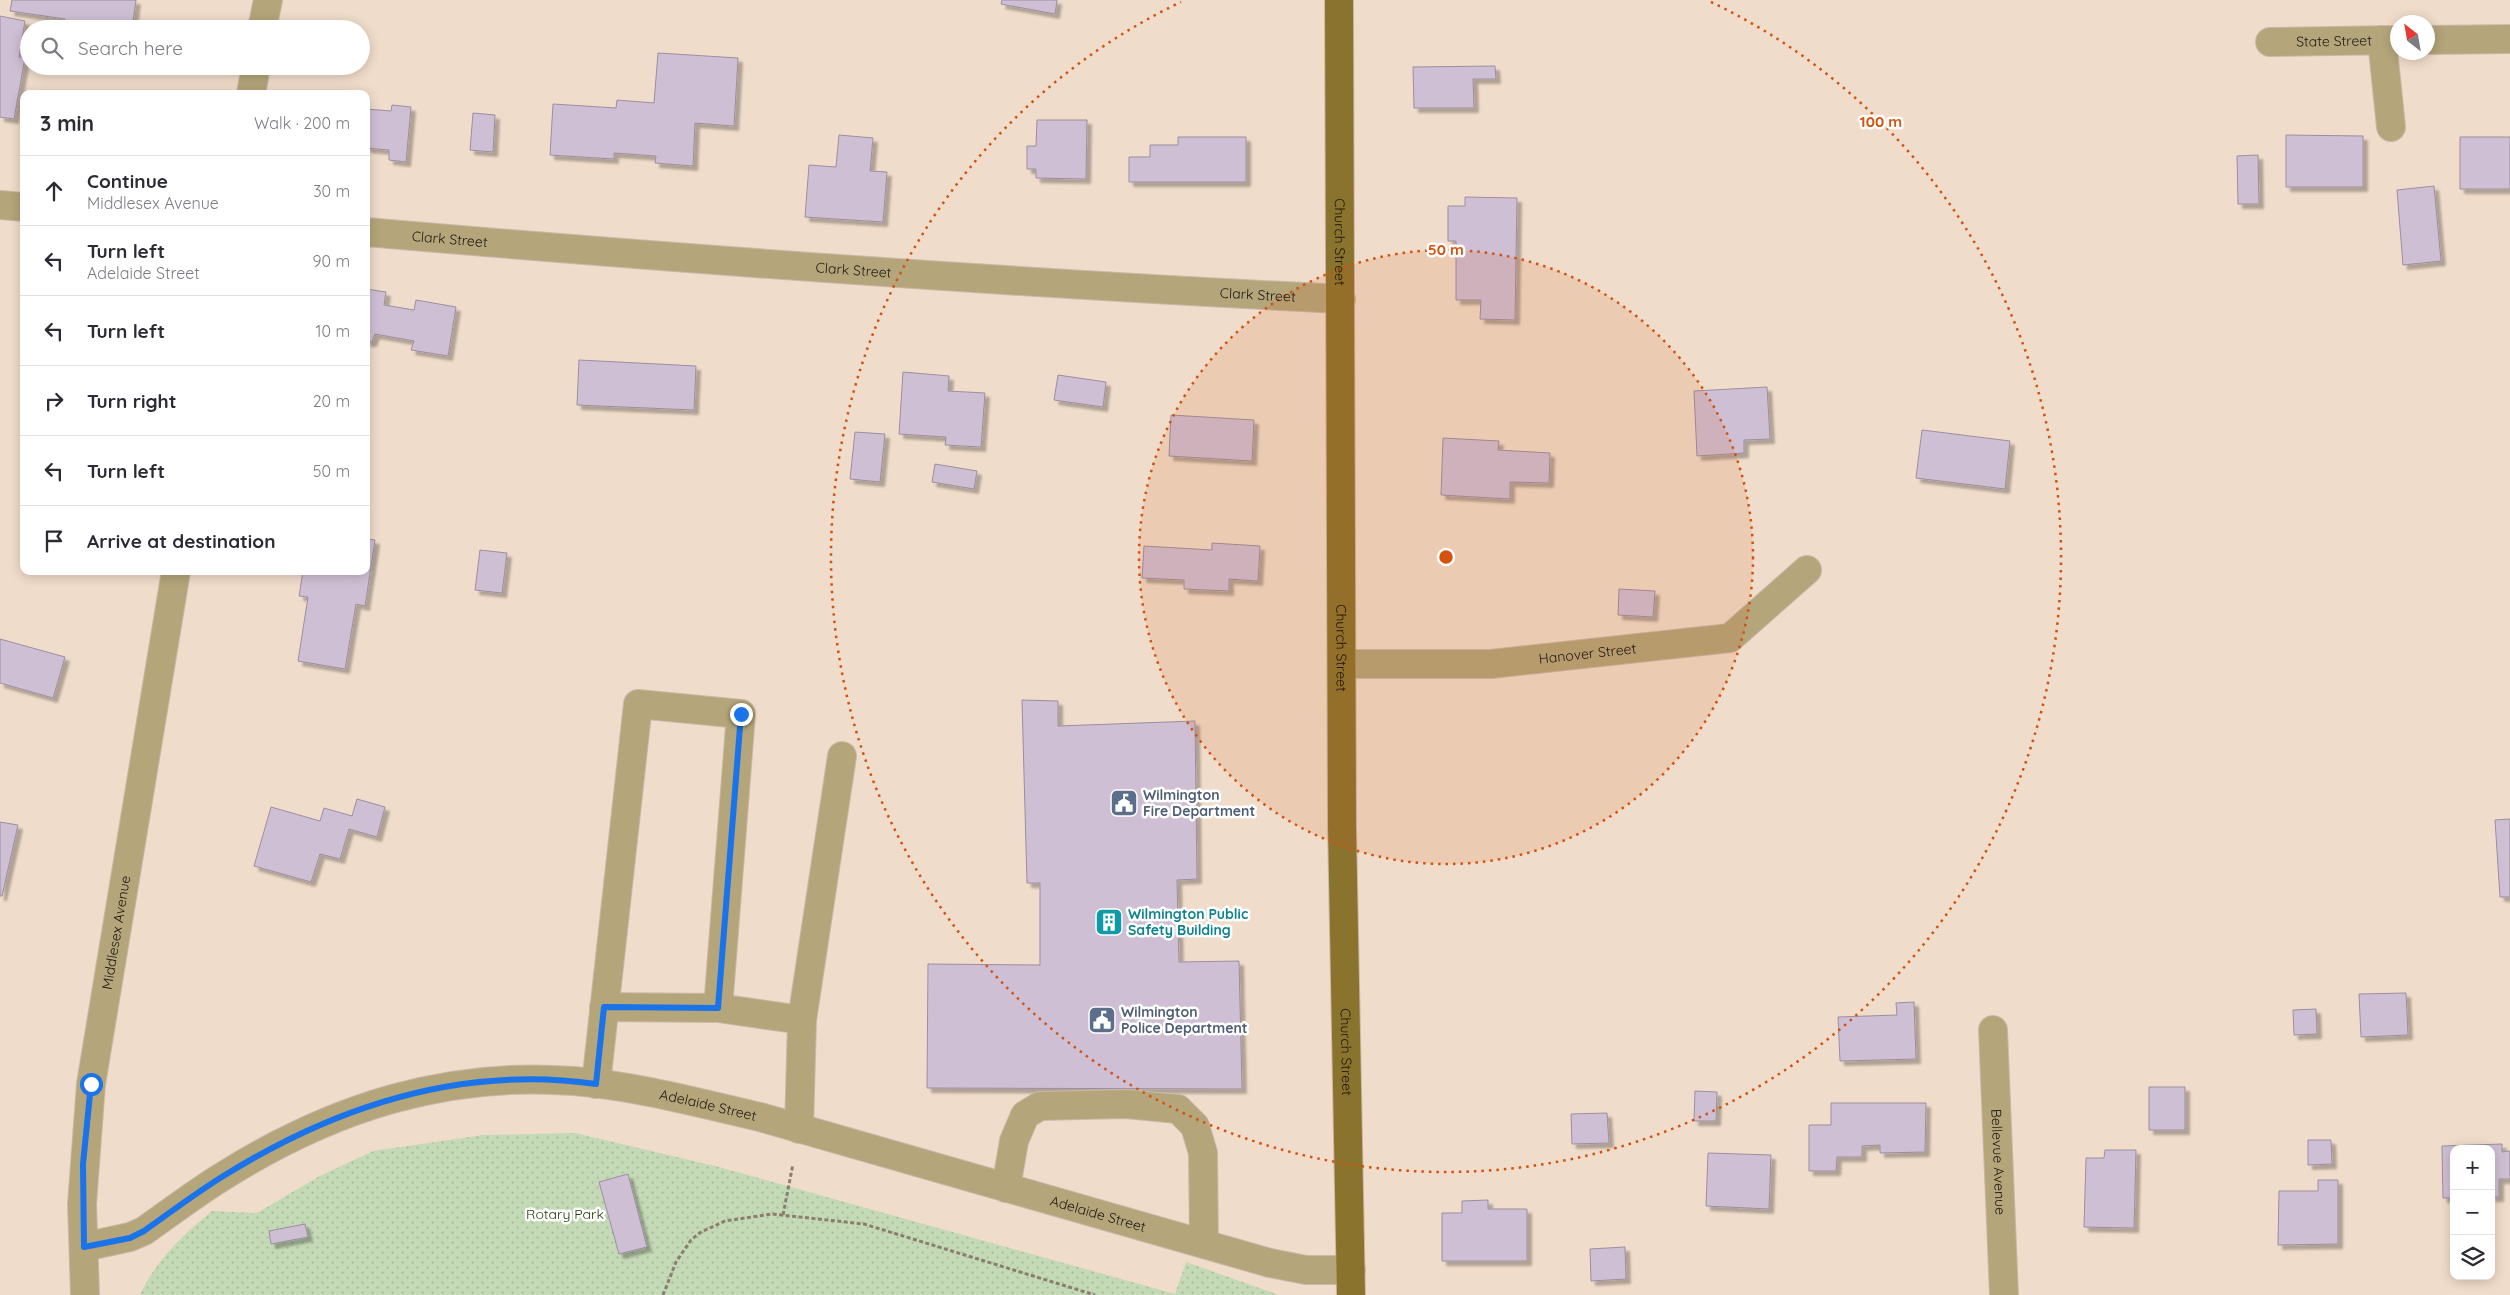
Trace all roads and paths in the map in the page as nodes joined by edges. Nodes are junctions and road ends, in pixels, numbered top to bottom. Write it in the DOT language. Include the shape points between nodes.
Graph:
graph roads {
  1 [pos="268,0"];
  2 [pos="1339,0"];
  3 [pos="264,20"];
  4 [pos="2510,39"];
  5 [pos="2390,40"];
  6 [pos="2435,40"];
  7 [pos="2270,42"];
  8 [pos="2390,60"];
  9 [pos="254,75"];
  10 [pos="252,90"];
  11 [pos="2391,127"];
  12 [pos="0,204"];
  13 [pos="20,207"];
  14 [pos="370,232"];
  15 [pos="1341,299"];
  16 [pos="1808,570"];
  17 [pos="175,575"];
  18 [pos="1342,664"];
  19 [pos="842,756"];
  20 [pos="604,1007"];
  21 [pos="718,1008"];
  22 [pos="802,1020"];
  23 [pos="1993,1030"];
  24 [pos="596,1084"];
  25 [pos="799,1129"];
  26 [pos="1006,1188"];
  27 [pos="783,1215"];
  28 [pos="1204,1244"];
  29 [pos="84,1247"];
  30 [pos="1351,1282"];
  31 [pos="85,1295"];
  32 [pos="663,1295"];
  33 [pos="1095,1295"];
  34 [pos="2004,1295"];
  1 -- 3 [label="street"];
  2 -- 15 [label="main road, Church Street"];
  4 -- 6 [label="street"];
  5 -- 7 [label="street, State Street"];
  8 -- 11 [label="street"];
  9 -- 10 [label="street"];
  12 -- 13 [label="street"];
  14 -- 15 [label="street, Clark Street" via="654,256"];
  15 -- 18 [label="main road, Church Street"];
  16 -- 18 [label="street, Hanover Street" via="1730,638 1490,664"];
  17 -- 29 [label="street, Middlesex Avenue" via="91,1084 83,1164"];
  18 -- 30 [label="main road, Church Street"];
  19 -- 22 [label="street"];
  20 -- 21 [label="street"];
  20 -- 21 [label="street" via="638,704 741,714"];
  20 -- 24 [label="street"];
  21 -- 22 [label="street"];
  22 -- 25 [label="street"];
  23 -- 34 [label="street, Bellevue Avenue"];
  24 -- 25 [label="street, Adelaide Street" via="679,1098"];
  24 -- 29 [label="street, Adelaide Street" via="549,1080 493,1081 418,1091 366,1105 269,1149 144,1231 130,1238"];
  25 -- 26 [label="street, Adelaide Street"];
  25 -- 27 [label="path"];
  26 -- 28 [label="street, Adelaide Street"];
  26 -- 28 [label="street" via="1014,1141 1025,1115 1040,1106 1126,1104 1178,1109 1195,1126 1202,1153"];
  27 -- 32 [label="path" via="725,1221 701,1232 691,1240 676,1262"];
  27 -- 33 [label="path" via="864,1224"];
  28 -- 30 [label="street, Adelaide Street"];
  29 -- 31 [label="street, Middlesex Avenue"];
}
